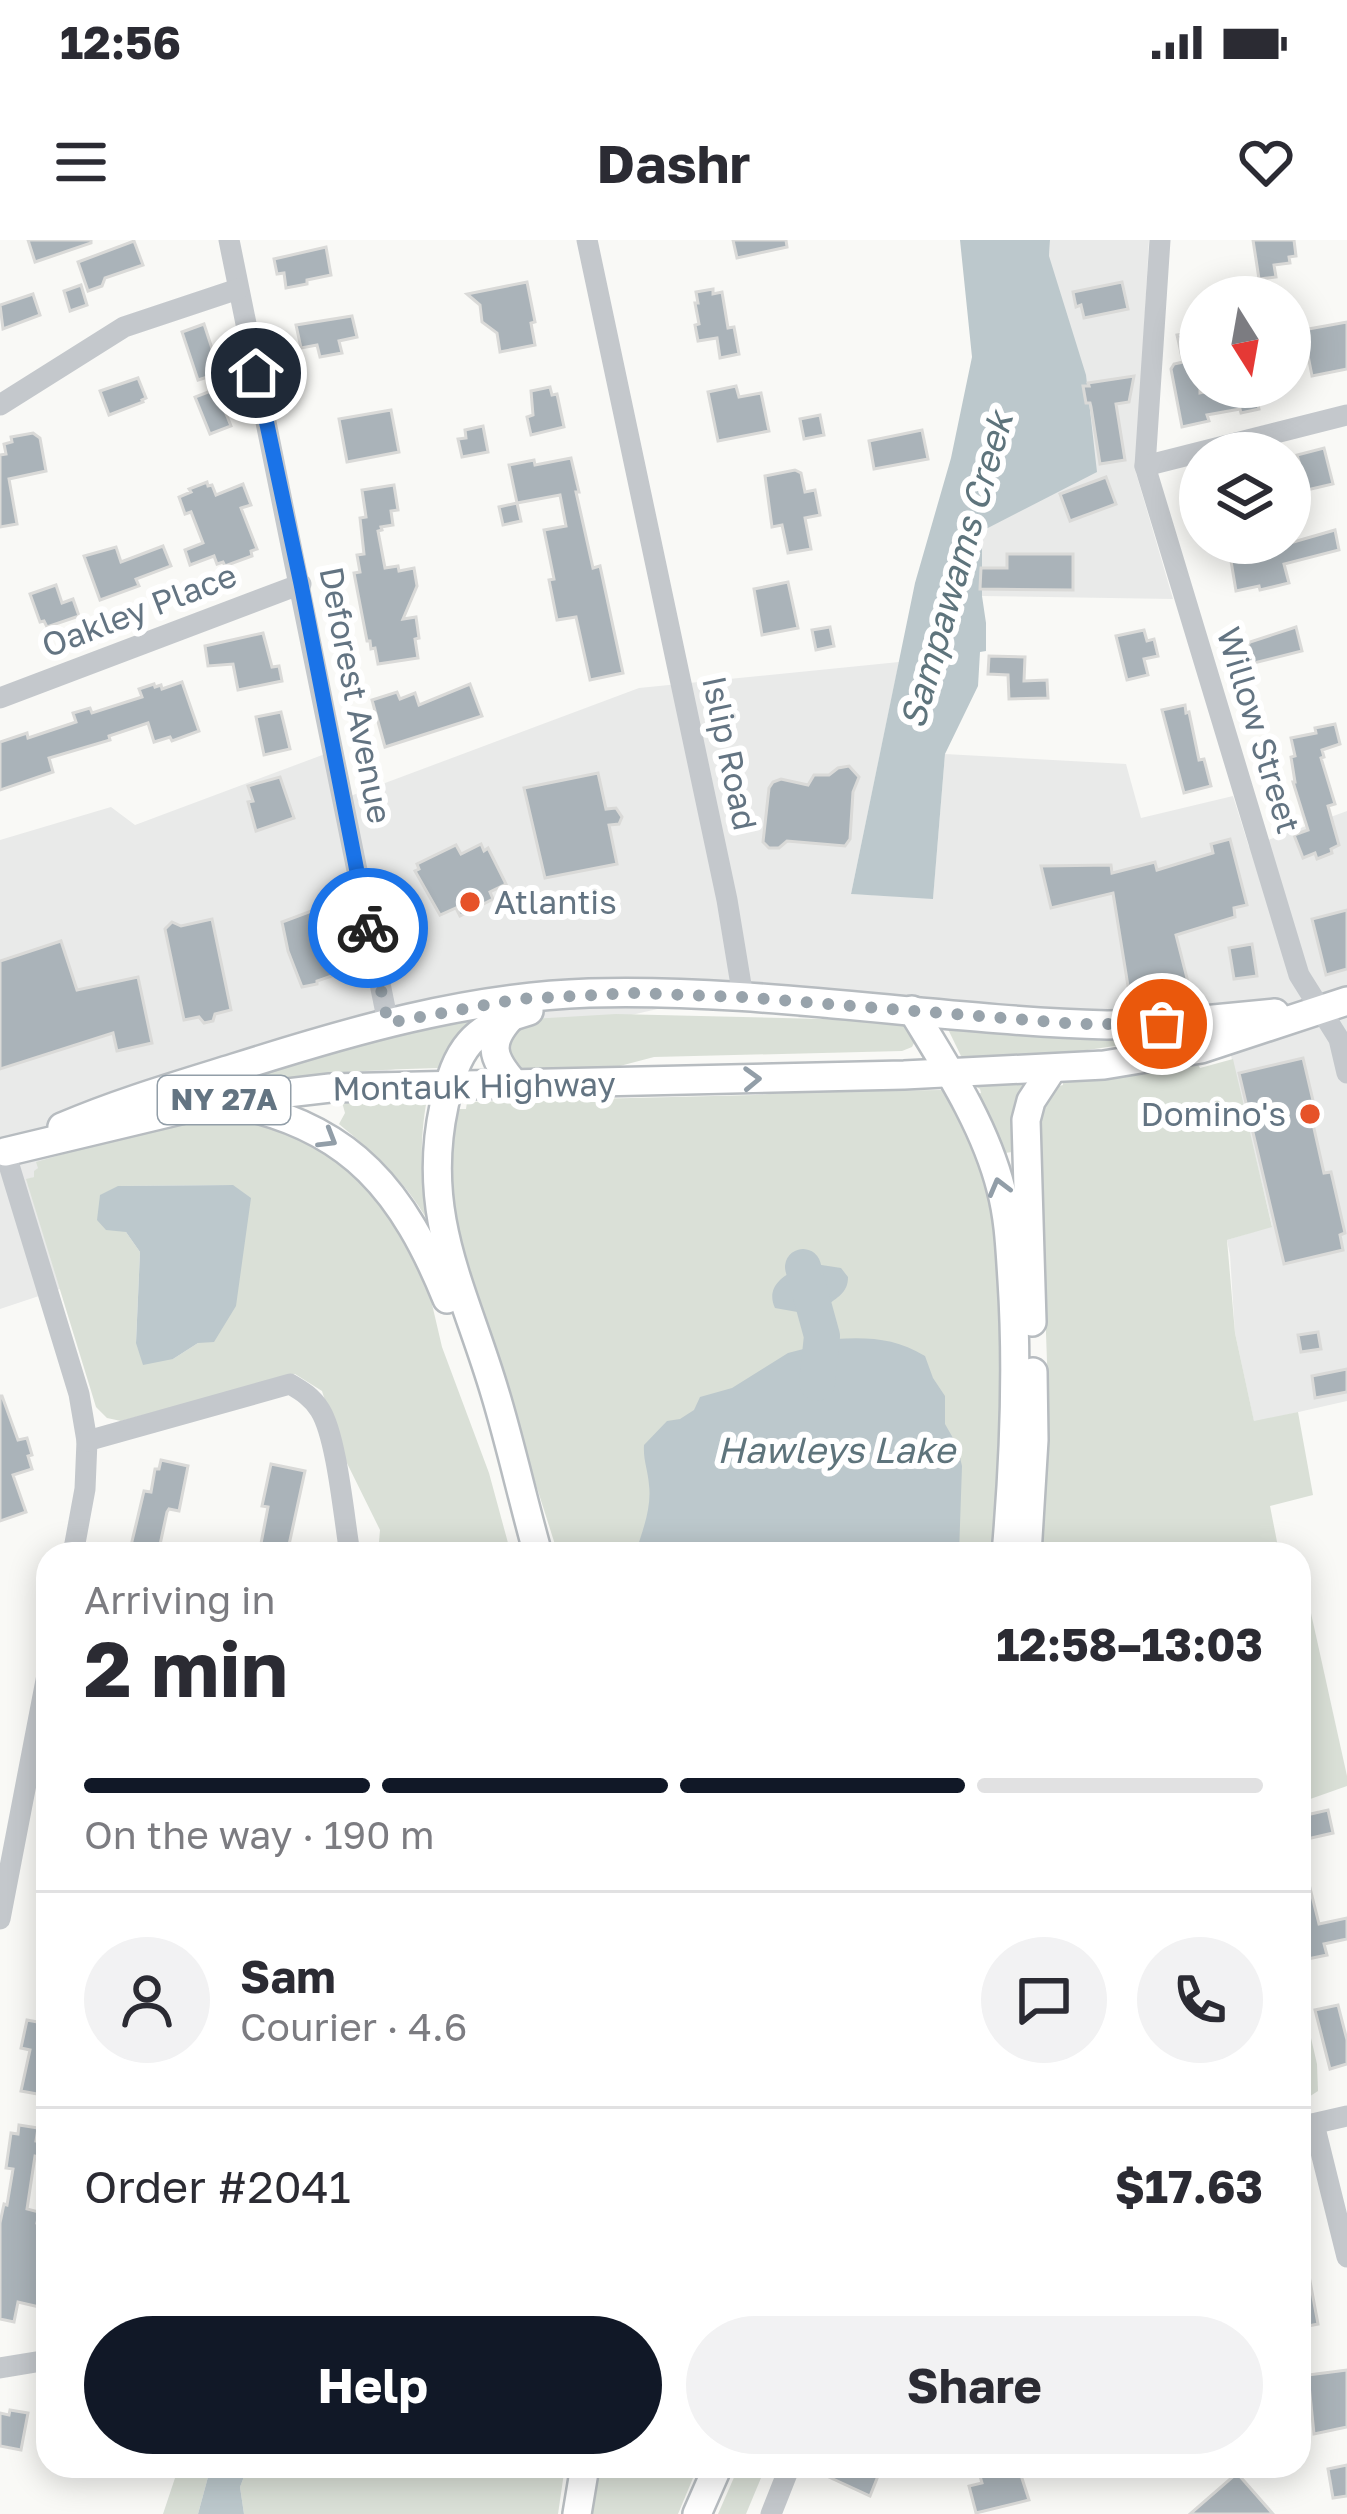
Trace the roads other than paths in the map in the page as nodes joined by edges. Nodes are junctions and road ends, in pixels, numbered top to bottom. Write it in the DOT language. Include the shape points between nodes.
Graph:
graph roads {
  1 [pos="229,240"];
  2 [pos="587,240"];
  3 [pos="1160,240"];
  4 [pos="238,289"];
  5 [pos="0,405"];
  6 [pos="1347,415"];
  7 [pos="1145,466"];
  8 [pos="301,584"];
  9 [pos="0,698"];
  10 [pos="590,993"];
  11 [pos="742,997"];
  12 [pos="1334,1005"];
  13 [pos="911,1010"];
  14 [pos="513,1016"];
  15 [pos="388,1023"];
  16 [pos="1052,1070"];
  17 [pos="950,1073"];
  18 [pos="1347,1073"];
  19 [pos="514,1083"];
  20 [pos="449,1084"];
  21 [pos="218,1101"];
  22 [pos="3,1152"];
  23 [pos="87,1442"];
  24 [pos="519,1487"];
  25 [pos="75,1542"];
  26 [pos="348,1542"];
  27 [pos="535,1542"];
  28 [pos="1007,1542"];
  29 [pos="1028,1542"];
  30 [pos="36,1732"];
  31 [pos="0,1919"];
  32 [pos="1347,2116"];
  33 [pos="1311,2124"];
  34 [pos="1311,2141"];
  35 [pos="1347,2258"];
  36 [pos="36,2362"];
  37 [pos="0,2368"];
  38 [pos="583,2478"];
  39 [pos="713,2478"];
  40 [pos="785,2478"];
  41 [pos="577,2514"];
  42 [pos="697,2514"];
  43 [pos="771,2514"];
  1 -- 4 [label="street, Deforest Avenue"];
  2 -- 11 [label="street, Islip Road"];
  3 -- 7 [label="street"];
  4 -- 5 [label="street" via="124,327"];
  4 -- 8 [label="street, Deforest Avenue"];
  6 -- 7 [label="street"];
  7 -- 12 [label="street, Willow Street" via="1299,975"];
  8 -- 9 [label="street, Oakley Place"];
  8 -- 15 [label="street, Deforest Avenue"];
  10 -- 11 [label="main road, Montauk Highway / NY 27A"];
  10 -- 14 [label="main road"];
  10 -- 15 [label="main road, Montauk Highway / NY 27A"];
  11 -- 13 [label="main road, Montauk Highway / NY 27A"];
  12 -- 13 [label="main road, Montauk Highway / NY 27A" via="1098,1025"];
  12 -- 16 [label="main road, NY 27A" via="1201,1049"];
  12 -- 18 [label="street, Willow Street"];
  13 -- 17 [label="main road"];
  14 -- 19 [label="main road" via="494,1048"];
  14 -- 20 [label="main road" via="471,1040"];
  15 -- 22 [label="main road, Montauk Highway / NY 27A" via="109,1107"];
  16 -- 17 [label="main road, NY 27A"];
  16 -- 29 [label="main road" via="1026,1120 1034,1396"];
  19 -- 17 [label="main road, Montauk Highway / NY 27A, one-way"];
  28 -- 17 [label="main road, one-way" via="1015,1394 1007,1227 997,1175"];
  19 -- 20 [label="main road, Montauk Highway / NY 27A"];
  20 -- 21 [label="main road, Montauk Highway / NY 27A"];
  20 -- 24 [label="main road" via="436,1154 440,1216"];
  21 -- 22 [label="main road, Montauk Highway / NY 27A"];
  21 -- 24 [label="main road, one-way" via="313,1130 395,1198 436,1270"];
  22 -- 23 [label="street"];
  23 -- 25 [label="street"];
  23 -- 26 [label="street" via="290,1384 322,1412"];
  24 -- 27 [label="main road"];
  30 -- 31 [label="street"];
  32 -- 33 [label="street"];
  34 -- 35 [label="street"];
  36 -- 37 [label="street"];
  38 -- 41 [label="main road"];
  39 -- 42 [label="main road"];
  40 -- 43 [label="street"];
}
